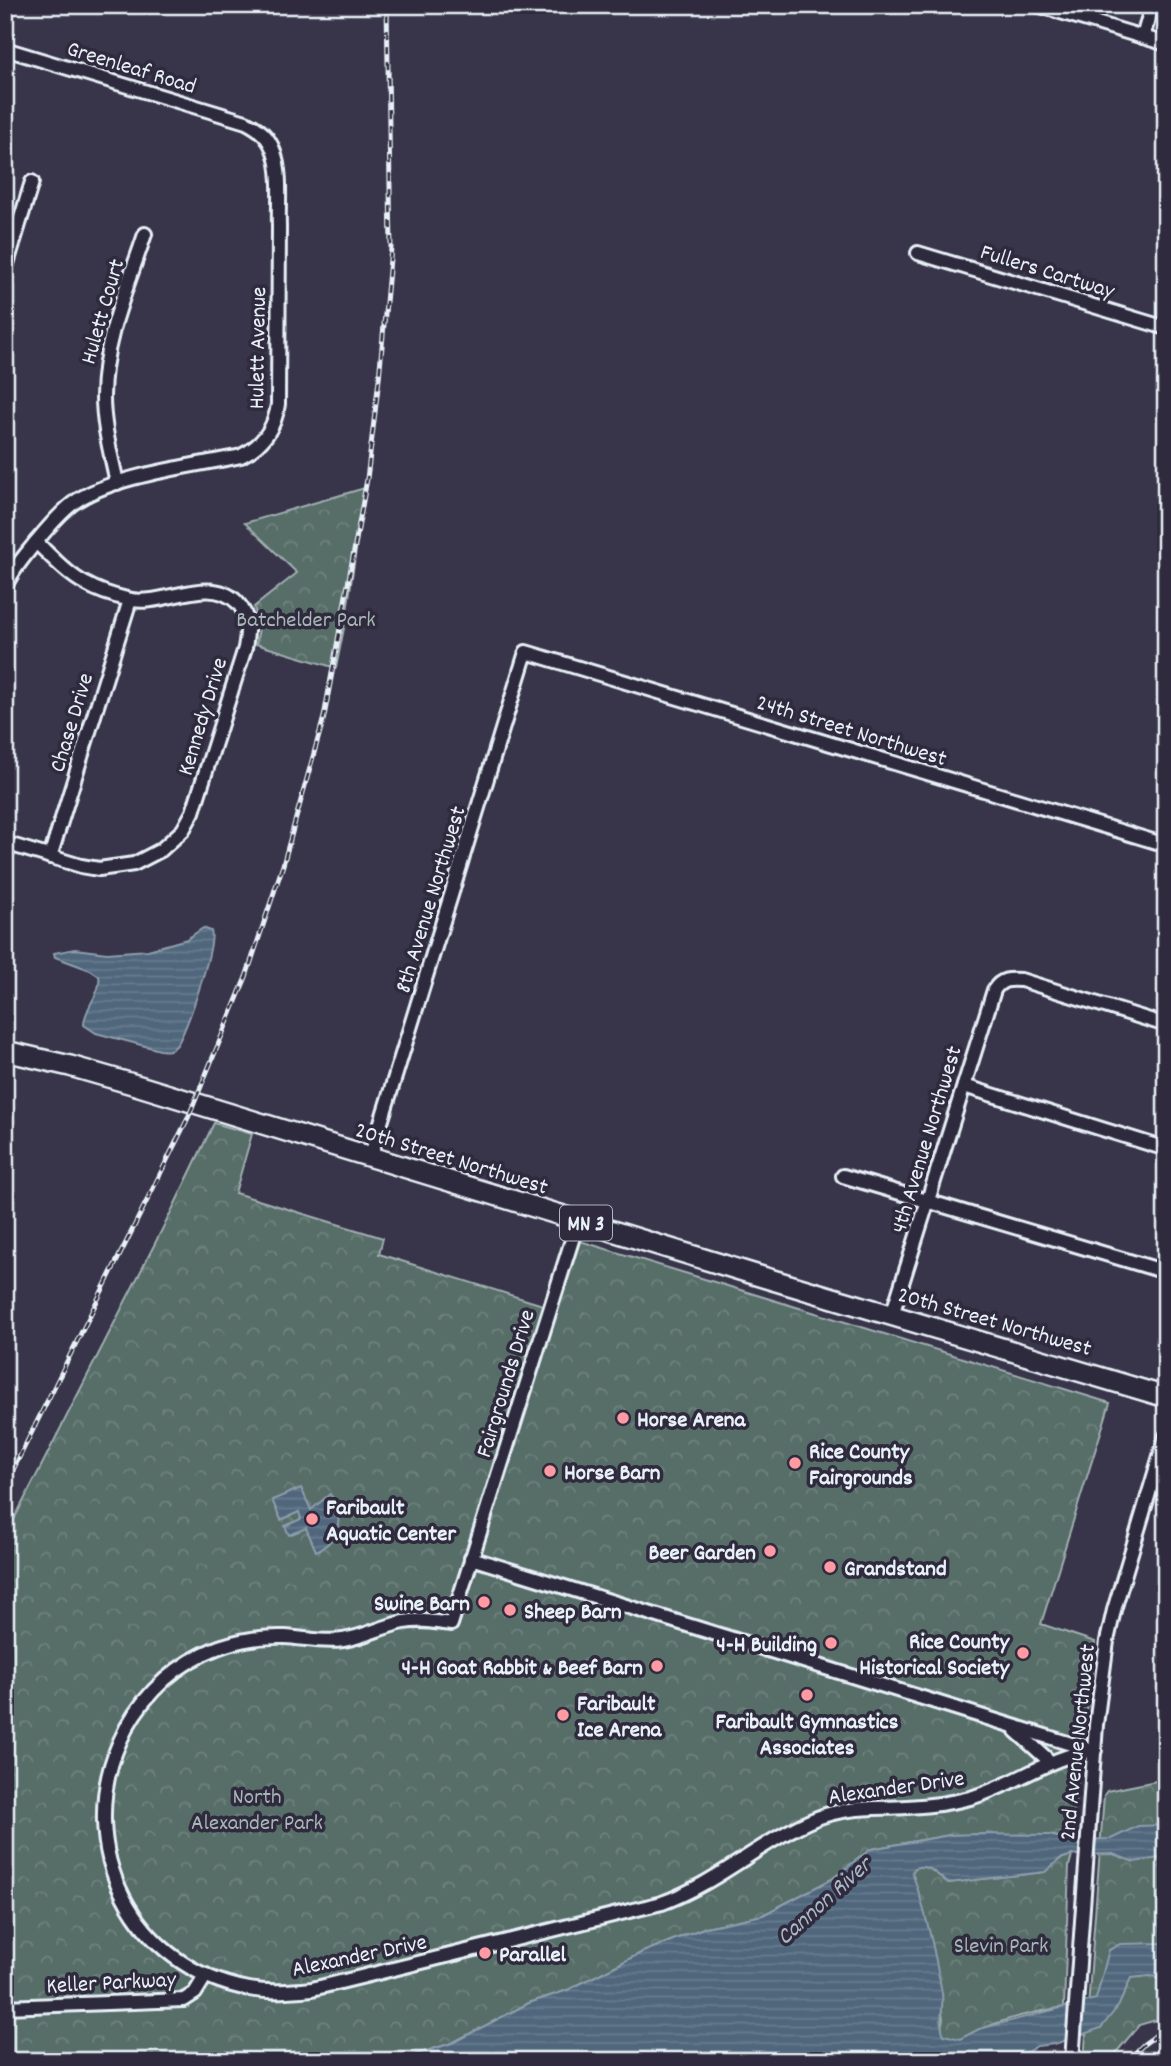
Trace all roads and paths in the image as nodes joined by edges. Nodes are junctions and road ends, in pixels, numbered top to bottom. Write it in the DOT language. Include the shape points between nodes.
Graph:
graph roads {
  1 [pos="1037,5"];
  2 [pos="1152,5"];
  3 [pos="1143,37"];
  4 [pos="1166,44"];
  5 [pos="5,49"];
  6 [pos="246,122"];
  7 [pos="32,182"];
  8 [pos="145,234"];
  9 [pos="918,253"];
  10 [pos="5,270"];
  11 [pos="1166,328"];
  12 [pos="117,483"];
  13 [pos="36,542"];
  14 [pos="5,587"];
  15 [pos="130,600"];
  16 [pos="526,652"];
  17 [pos="5,843"];
  18 [pos="1166,845"];
  19 [pos="50,857"];
  20 [pos="1166,1025"];
  21 [pos="5,1051"];
  22 [pos="964,1086"];
  23 [pos="1166,1149"];
  24 [pos="370,1157"];
  25 [pos="843,1176"];
  26 [pos="928,1202"];
  27 [pos="578,1221"];
  28 [pos="1166,1272"];
  29 [pos="892,1315"];
  30 [pos="1166,1396"];
  31 [pos="1166,1436"];
  32 [pos="471,1558"];
  33 [pos="451,1624"];
  34 [pos="1007,1725"];
  35 [pos="1095,1750"];
  36 [pos="1048,1763"];
  37 [pos="206,1975"];
  38 [pos="5,2007"];
  39 [pos="1072,2061"];
  1 -- 3 [label="street"];
  2 -- 3 [label="street"];
  3 -- 4 [label="street"];
  5 -- 6 [label="street, Greenleaf Road"];
  6 -- 12 [label="street, Hulett Avenue" via="264,134 277,163 278,404 273,425 263,440 241,456"];
  7 -- 10 [label="street"];
  8 -- 12 [label="street, Hulett Court" via="114,326 104,378 105,428"];
  9 -- 11 [label="street, Fullers Cartway"];
  12 -- 13 [label="street, Hulett Avenue" via="73,503"];
  13 -- 14 [label="street, Hulett Avenue"];
  13 -- 15 [label="street, Kennedy Drive" via="85,584"];
  15 -- 19 [label="street, Chase Drive"];
  15 -- 19 [label="street, Kennedy Drive" via="224,593 239,604 247,618 245,648 193,812 174,839 149,857 116,868 81,866"];
  16 -- 18 [label="street, 24th Street Northwest"];
  16 -- 24 [label="street, 8th Avenue Northwest"];
  17 -- 19 [label="street, Kennedy Drive"];
  20 -- 22 [label="street, 4th Avenue Northwest" via="1021,980 1005,980 994,990"];
  21 -- 24 [label="highway, 20th Street Northwest / MN 3" via="90,1072"];
  22 -- 23 [label="street"];
  22 -- 26 [label="street, 4th Avenue Northwest"];
  24 -- 27 [label="highway, 20th Street Northwest / MN 3"];
  25 -- 26 [label="street"];
  26 -- 28 [label="street"];
  26 -- 29 [label="street, 4th Avenue Northwest"];
  27 -- 29 [label="highway, 20th Street Northwest / MN 3"];
  27 -- 32 [label="street, Fairgrounds Drive"];
  29 -- 30 [label="highway, 20th Street Northwest / MN 3"];
  31 -- 35 [label="street, 2nd Avenue Northwest" via="1110,1625"];
  32 -- 33 [label="street, Fairgrounds Drive"];
  32 -- 34 [label="street"];
  33 -- 37 [label="street, Alexander Drive" via="415,1620 345,1640 272,1637 226,1645 180,1668 135,1714 106,1783 103,1820 109,1859 125,1900 145,1931 170,1954"];
  34 -- 35 [label="street"];
  34 -- 36 [label="street"];
  35 -- 36 [label="street, Alexander Drive"];
  35 -- 39 [label="street, 2nd Avenue Northwest"];
  36 -- 37 [label="street, Alexander Drive" via="971,1798 849,1809 818,1818 676,1898 633,1911 312,1989 262,1991"];
  37 -- 38 [label="street, Keller Parkway" via="195,1993 184,2000"];
}
